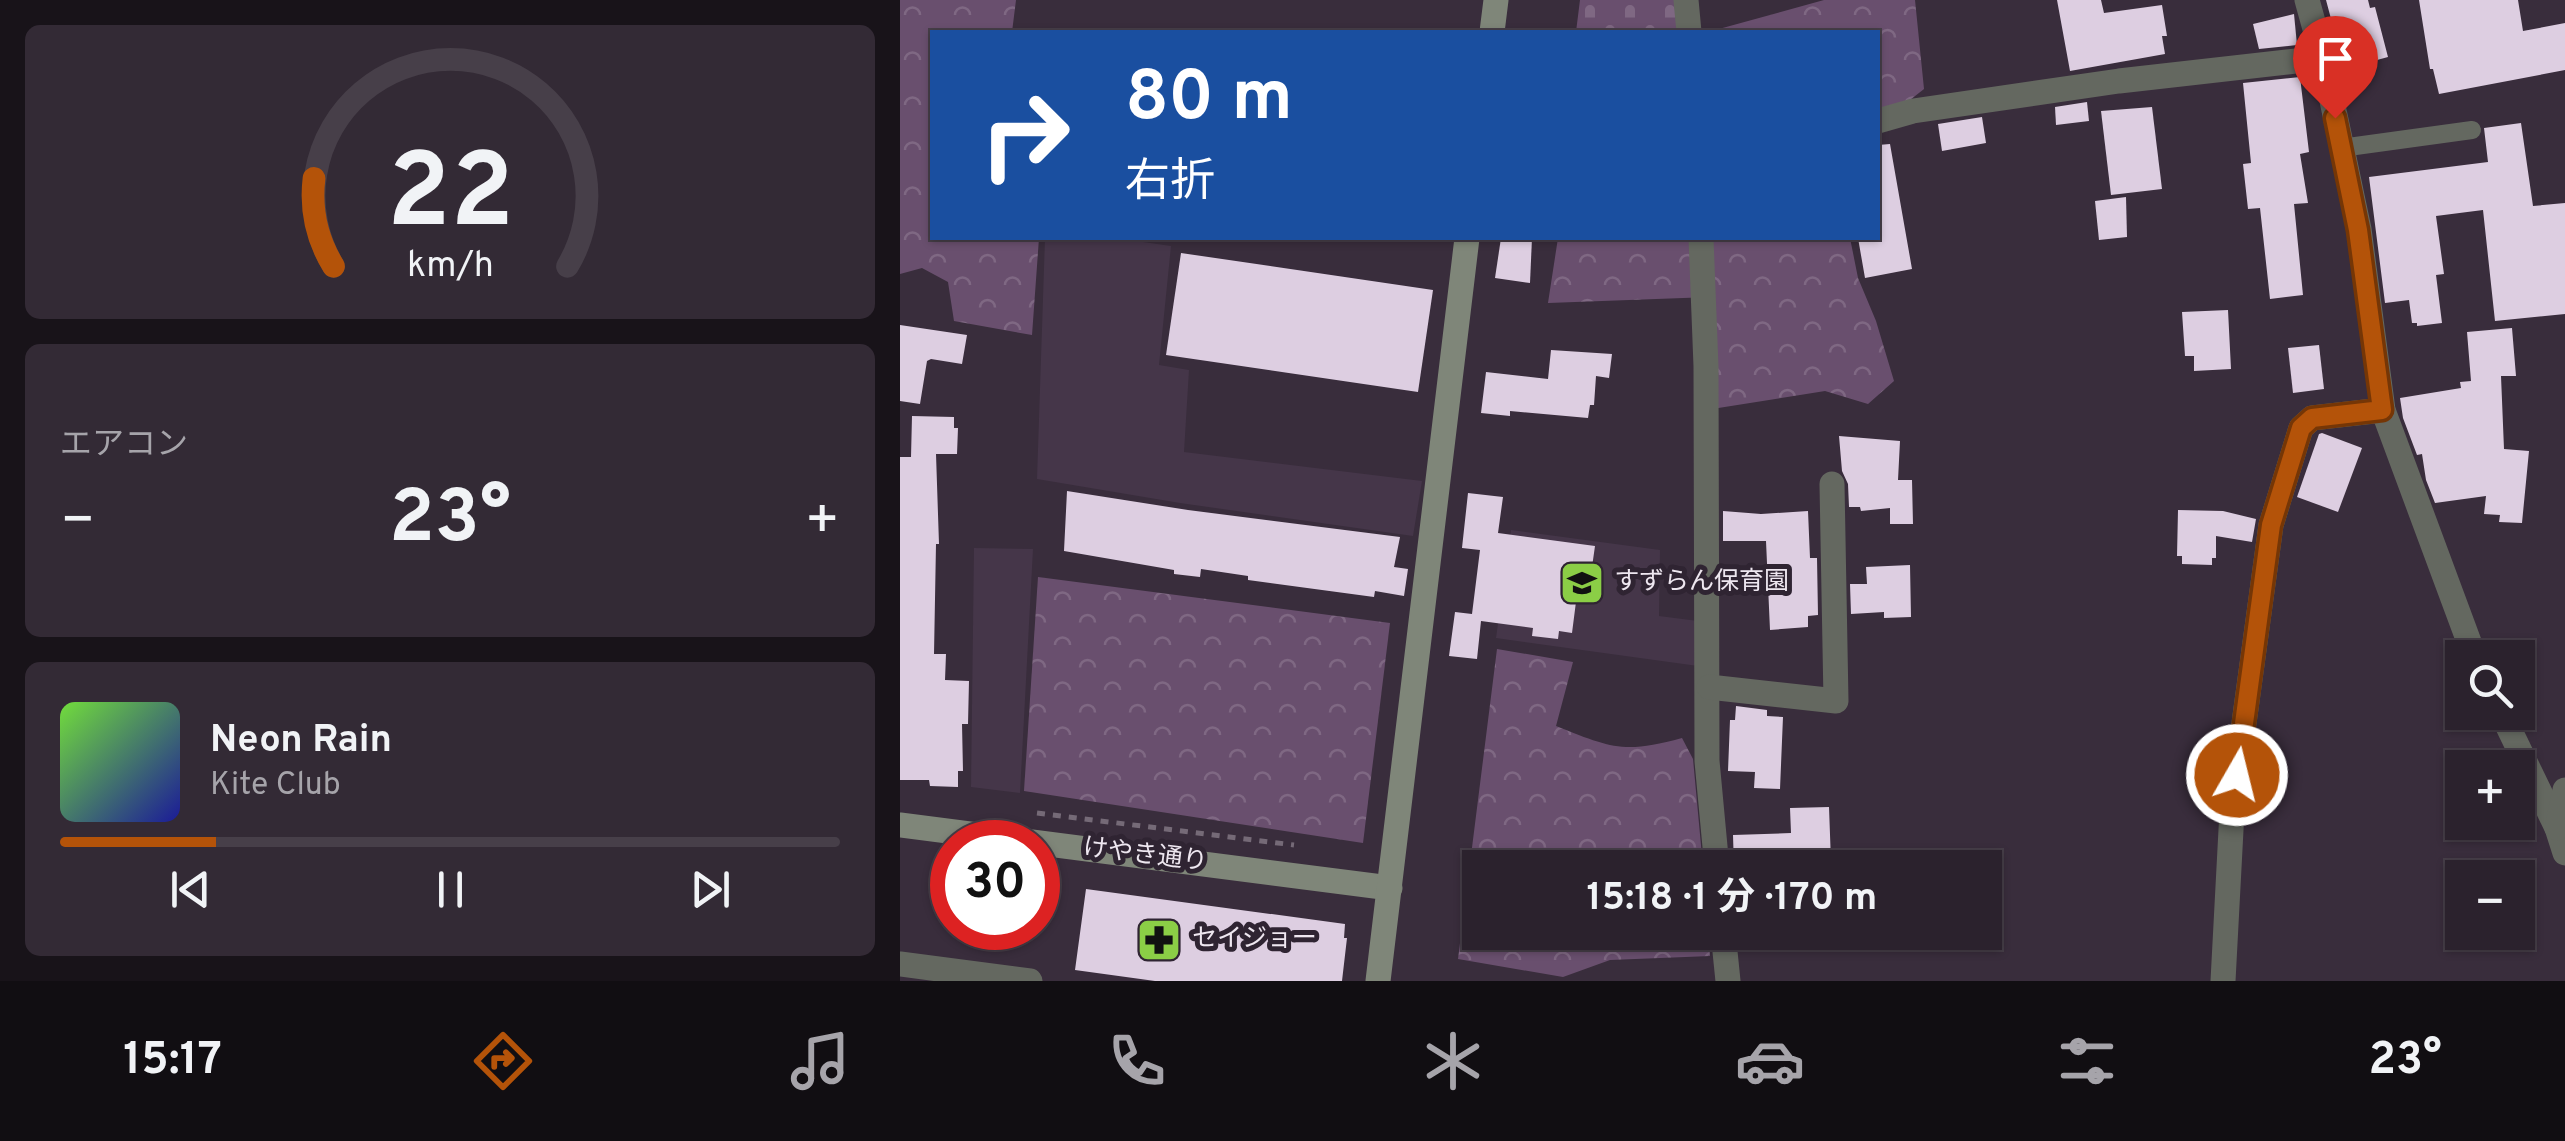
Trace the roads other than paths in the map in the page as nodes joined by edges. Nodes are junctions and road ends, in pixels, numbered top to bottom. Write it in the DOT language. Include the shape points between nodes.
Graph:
graph roads {
  1 [pos="1496,0"];
  2 [pos="1686,0"];
  3 [pos="2307,0"];
  4 [pos="1492,30"];
  5 [pos="1688,30"];
  6 [pos="2322,58"];
  7 [pos="1880,120"];
  8 [pos="2472,130"];
  9 [pos="2342,148"];
  10 [pos="1468,240"];
  11 [pos="1700,240"];
  12 [pos="2382,410"];
  13 [pos="1832,484"];
  14 [pos="2468,640"];
  15 [pos="1708,688"];
  16 [pos="2510,730"];
  17 [pos="2565,790"];
  18 [pos="900,824"];
  19 [pos="2561,841"];
  20 [pos="1715,850"];
  21 [pos="1390,888"];
  22 [pos="1725,950"];
  23 [pos="900,964"];
  24 [pos="985,978"];
  25 [pos="1030,981"];
  26 [pos="1378,981"];
  27 [pos="1728,981"];
  28 [pos="2222,981"];
  1 -- 4 [label="street"];
  2 -- 5 [label="street"];
  3 -- 6 [label="street"];
  6 -- 7 [label="street" via="2119,81"];
  6 -- 9 [label="street"];
  8 -- 9 [label="lane"];
  9 -- 12 [label="street"];
  10 -- 21 [label="street"];
  11 -- 15 [label="street"];
  12 -- 14 [label="street"];
  12 -- 28 [label="street" via="2312,418 2301,428 2271,525 2232,810"];
  13 -- 15 [label="street" via="1836,701"];
  15 -- 20 [label="street"];
  16 -- 19 [label="street"];
  17 -- 19 [label="street"];
  18 -- 21 [label="street, けやき通り"];
  21 -- 26 [label="street"];
  22 -- 27 [label="street"];
  23 -- 24 [label="street"];
  24 -- 25 [label="street"];
}
